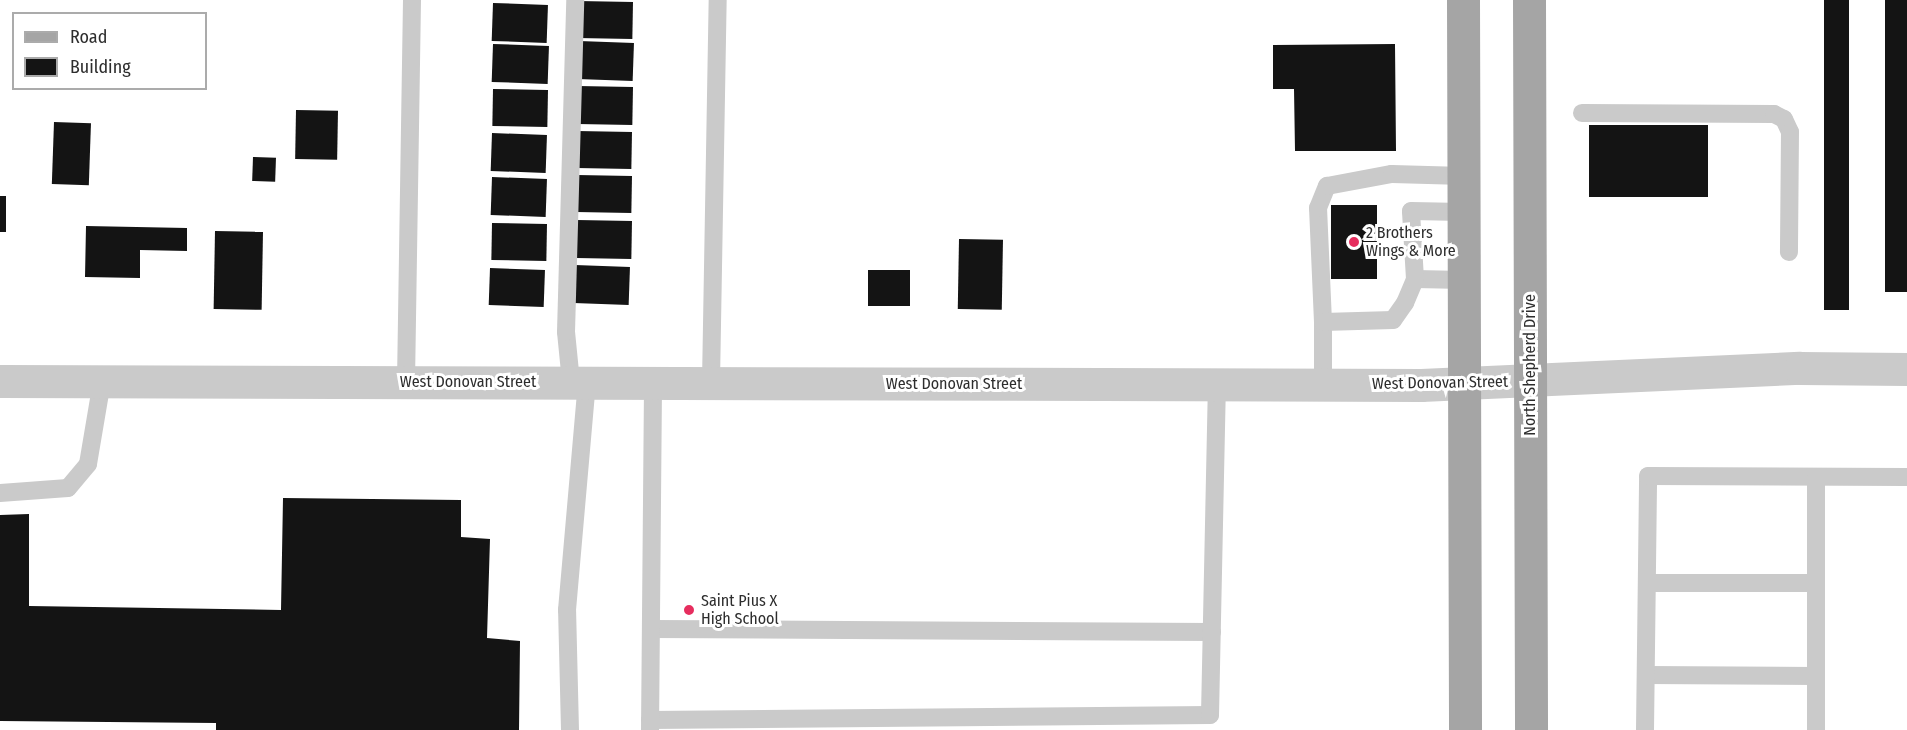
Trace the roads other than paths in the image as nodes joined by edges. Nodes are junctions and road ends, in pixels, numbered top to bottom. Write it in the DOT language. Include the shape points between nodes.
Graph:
graph roads {
  1 [pos="412,0"];
  2 [pos="575,0"];
  3 [pos="718,0"];
  4 [pos="1463,0"];
  5 [pos="1529,0"];
  6 [pos="1582,113"];
  7 [pos="1464,176"];
  8 [pos="1463,212"];
  9 [pos="1789,252"];
  10 [pos="1414,279"];
  11 [pos="1464,280"];
  12 [pos="1323,322"];
  13 [pos="1907,369"];
  14 [pos="0,381"];
  15 [pos="102,381"];
  16 [pos="406,382"];
  17 [pos="579,382"];
  18 [pos="653,382"];
  19 [pos="711,382"];
  20 [pos="1530,382"];
  21 [pos="1217,384"];
  22 [pos="1464,384"];
  23 [pos="1323,385"];
  24 [pos="1816,477"];
  25 [pos="1907,477"];
  26 [pos="0,493"];
  27 [pos="1647,583"];
  28 [pos="1816,583"];
  29 [pos="651,629"];
  30 [pos="1212,632"];
  31 [pos="1646,675"];
  32 [pos="1816,676"];
  33 [pos="650,725"];
  34 [pos="570,730"];
  35 [pos="1465,730"];
  36 [pos="1531,730"];
  37 [pos="1645,730"];
  38 [pos="1816,730"];
  1 -- 16 [label="lane"];
  2 -- 17 [label="lane" via="566,332"];
  3 -- 19 [label="lane"];
  4 -- 7 [label="main road"];
  5 -- 20 [label="main road, North Shepherd Drive"];
  6 -- 9 [label="lane" via="1774,114 1784,119 1790,132"];
  7 -- 8 [label="main road"];
  7 -- 12 [label="lane" via="1392,174 1327,186 1318,208"];
  8 -- 10 [label="lane" via="1412,212"];
  8 -- 11 [label="main road"];
  10 -- 11 [label="lane"];
  10 -- 12 [label="lane" via="1393,320"];
  11 -- 22 [label="main road"];
  12 -- 23 [label="lane"];
  13 -- 20 [label="street, West Donovan Street" via="1800,368"];
  14 -- 15 [label="street, West Donovan Street"];
  15 -- 16 [label="street, West Donovan Street"];
  15 -- 26 [label="lane" via="88,464 68,488"];
  16 -- 17 [label="street, West Donovan Street"];
  17 -- 18 [label="street, West Donovan Street"];
  17 -- 34 [label="lane" via="567,610"];
  18 -- 19 [label="street, West Donovan Street"];
  18 -- 29 [label="lane"];
  19 -- 21 [label="street, West Donovan Street"];
  20 -- 22 [label="street, West Donovan Street"];
  20 -- 36 [label="main road, North Shepherd Drive"];
  21 -- 23 [label="street, West Donovan Street"];
  21 -- 30 [label="lane"];
  22 -- 23 [label="street, West Donovan Street"];
  22 -- 35 [label="main road"];
  24 -- 25 [label="lane"];
  24 -- 27 [label="lane" via="1648,476"];
  24 -- 28 [label="lane"];
  27 -- 28 [label="lane"];
  27 -- 31 [label="lane"];
  28 -- 32 [label="lane"];
  29 -- 30 [label="lane"];
  29 -- 33 [label="lane"];
  30 -- 33 [label="lane" via="1210,715"];
  31 -- 32 [label="lane"];
  31 -- 37 [label="lane"];
  32 -- 38 [label="lane"];
}
